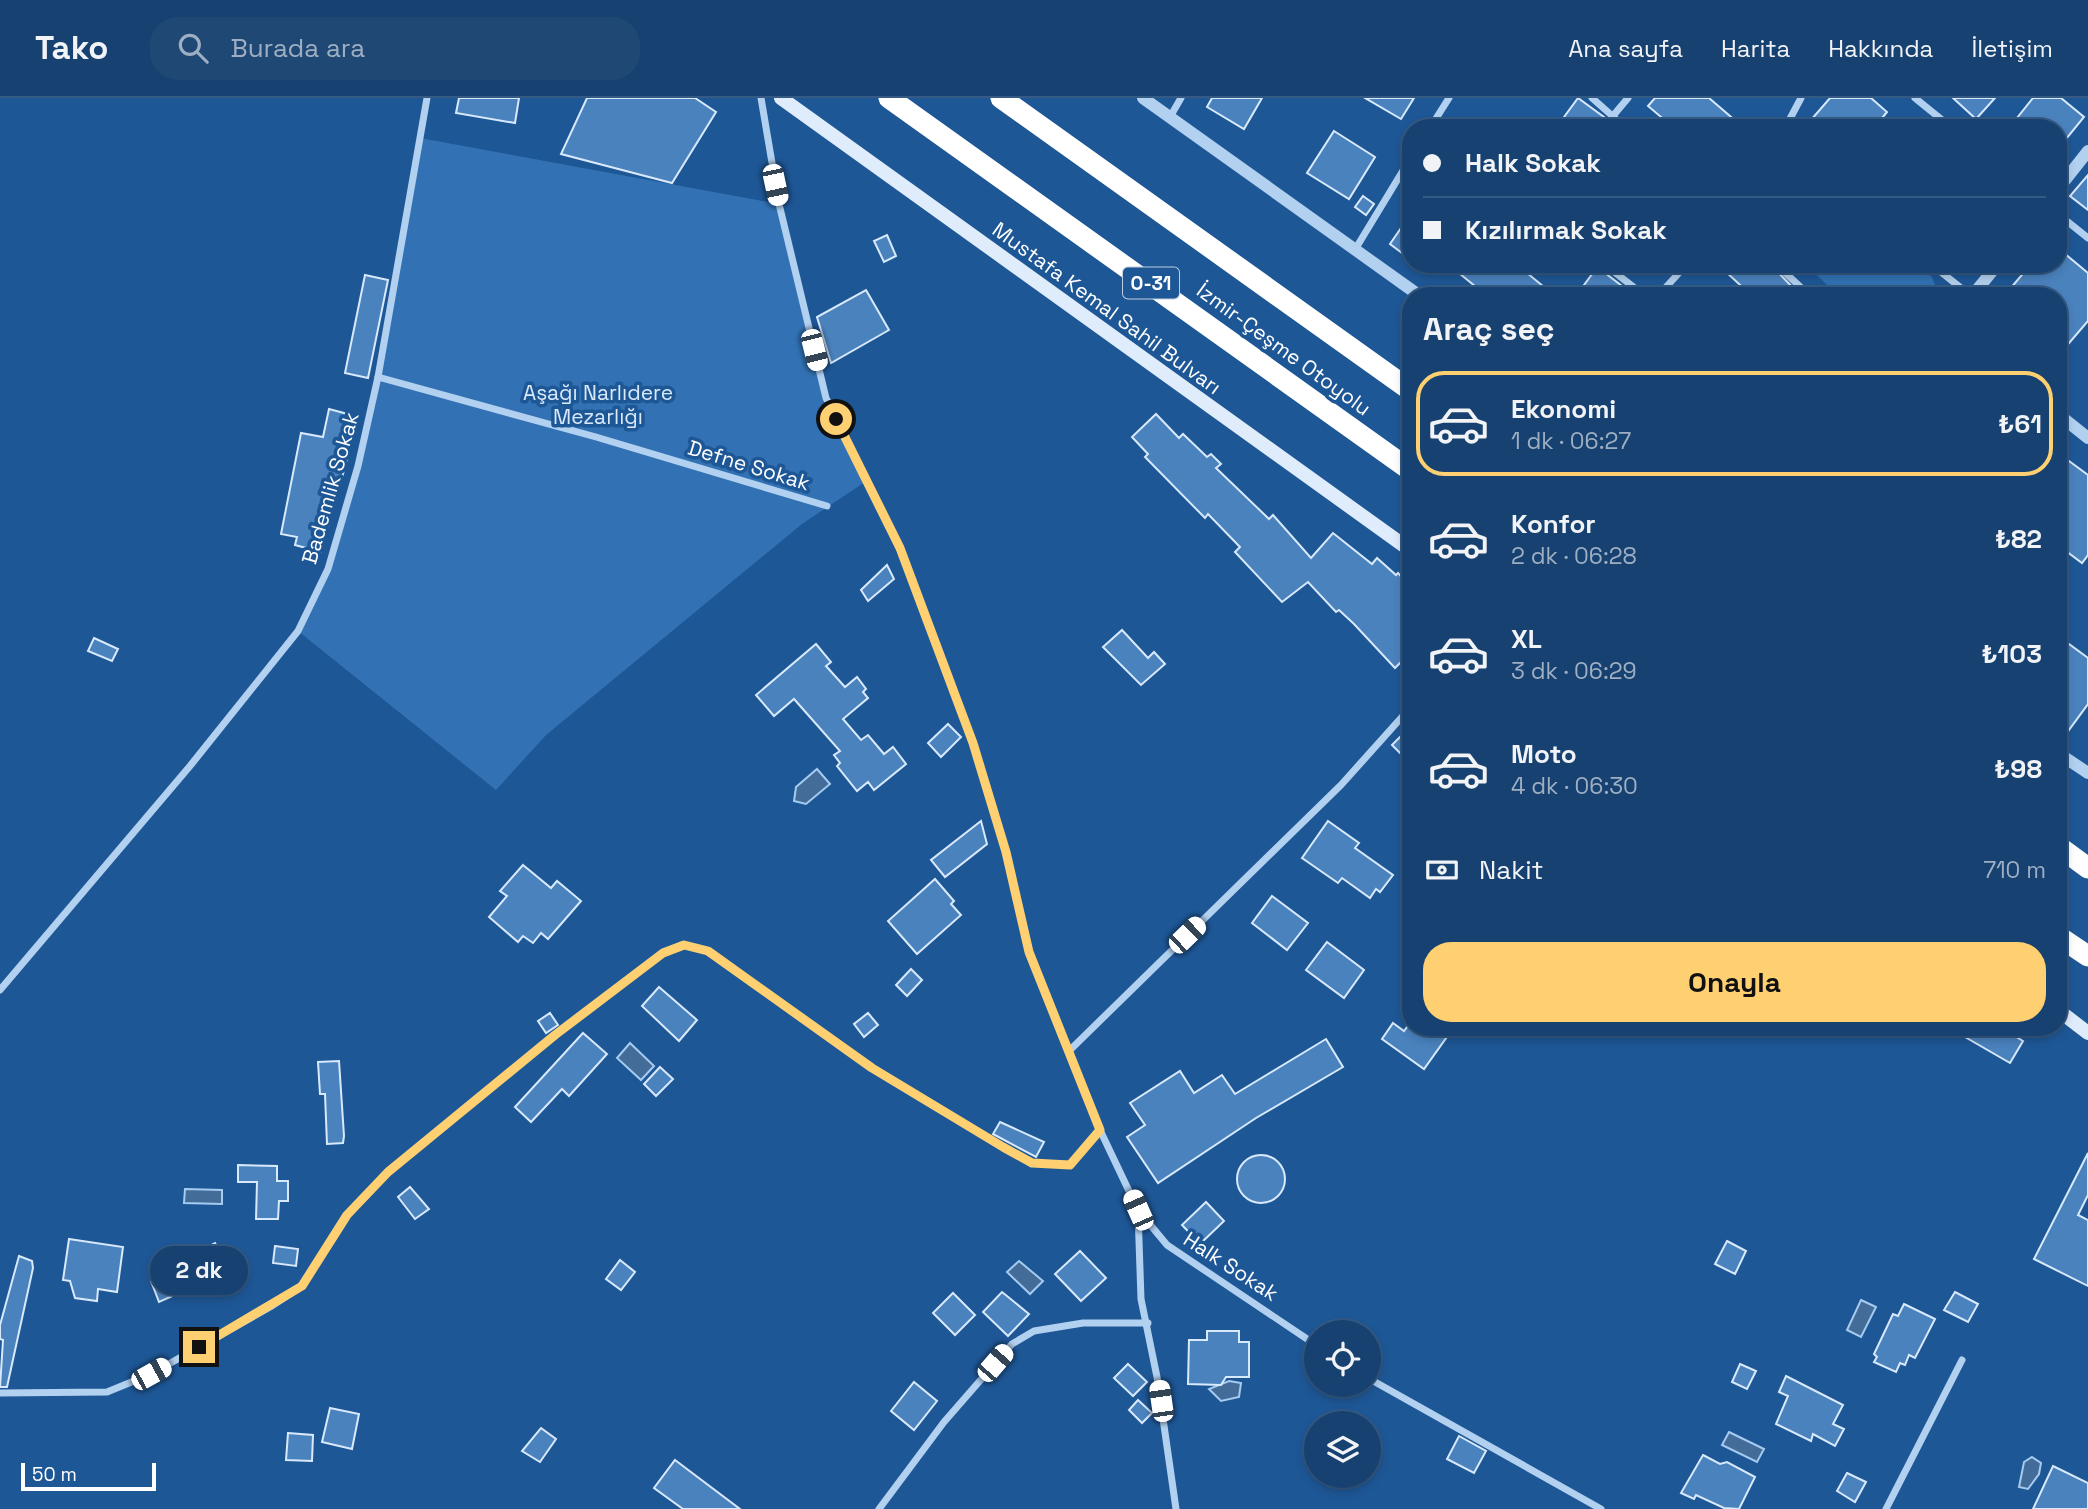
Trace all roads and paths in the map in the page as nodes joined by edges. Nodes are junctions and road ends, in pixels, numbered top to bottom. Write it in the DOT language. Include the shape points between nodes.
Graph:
graph roads {
  1 [pos="427,98"];
  2 [pos="761,98"];
  3 [pos="781,98"];
  4 [pos="889,98"];
  5 [pos="1000,98"];
  6 [pos="1143,98"];
  7 [pos="1181,98"];
  8 [pos="1449,98"];
  9 [pos="1592,98"];
  10 [pos="1628,98"];
  11 [pos="1801,98"];
  12 [pos="1915,98"];
  13 [pos="1170,117"];
  14 [pos="1612,117"];
  15 [pos="1436,119"];
  16 [pos="1615,119"];
  17 [pos="1788,119"];
  18 [pos="1941,119"];
  19 [pos="2088,151"];
  20 [pos="1402,172"];
  21 [pos="2067,178"];
  22 [pos="2067,221"];
  23 [pos="2088,238"];
  24 [pos="1356,248"];
  25 [pos="1616,273"];
  26 [pos="1679,273"];
  27 [pos="1786,273"];
  28 [pos="1943,273"];
  29 [pos="1991,273"];
  30 [pos="1408,287"];
  31 [pos="1633,287"];
  32 [pos="1666,287"];
  33 [pos="1800,287"];
  34 [pos="1960,287"];
  35 [pos="1979,287"];
  36 [pos="378,377"];
  37 [pos="1402,384"];
  38 [pos="2067,421"];
  39 [pos="2088,438"];
  40 [pos="1402,464"];
  41 [pos="827,506"];
  42 [pos="1402,544"];
  43 [pos="1402,717"];
  44 [pos="2067,759"];
  45 [pos="2088,773"];
  46 [pos="2067,853"];
  47 [pos="2088,868"];
  48 [pos="2067,942"];
  49 [pos="2088,956"];
  50 [pos="0,990"];
  51 [pos="2067,1017"];
  52 [pos="2088,1033"];
  53 [pos="1070,1050"];
  54 [pos="1100,1130"];
  55 [pos="1138,1210"];
  56 [pos="1148,1323"];
  57 [pos="1304,1337"];
  58 [pos="1962,1360"];
  59 [pos="1381,1385"];
  60 [pos="0,1393"];
  61 [pos="879,1509"];
  62 [pos="1176,1509"];
  63 [pos="1601,1509"];
  64 [pos="1886,1509"];
  1 -- 36 [label="street, Bademlik Sokak"];
  2 -- 53 [label="street, Halk Sokak" via="779,204 826,398 900,548 973,743 1006,852 1029,952"];
  3 -- 42 [label="main road, Mustafa Kemal Sahil Bulvarı"];
  4 -- 40 [label="highway, İzmir-Çeşme Otoyolu / O-31"];
  5 -- 37 [label="highway, İzmir-Çeşme Otoyolu"];
  6 -- 13 [label="street"];
  7 -- 13 [label="street"];
  8 -- 15 [label="street"];
  9 -- 14 [label="street"];
  10 -- 14 [label="street"];
  11 -- 17 [label="street"];
  12 -- 18 [label="street"];
  13 -- 24 [label="street"];
  14 -- 16 [label="street"];
  19 -- 21 [label="street"];
  20 -- 24 [label="street"];
  22 -- 23 [label="street"];
  24 -- 30 [label="street"];
  25 -- 31 [label="street"];
  26 -- 32 [label="street"];
  27 -- 33 [label="street"];
  28 -- 34 [label="street"];
  29 -- 35 [label="street"];
  36 -- 41 [label="street, Defne Sokak"];
  36 -- 50 [label="street, Bademlik Sokak" via="328,569 298,631"];
  38 -- 39 [label="street"];
  43 -- 53 [label="street" via="1340,785"];
  44 -- 45 [label="street"];
  46 -- 47 [label="highway"];
  48 -- 49 [label="highway"];
  51 -- 52 [label="main road"];
  53 -- 54 [label="street, Halk Sokak"];
  54 -- 55 [label="street, Halk Sokak"];
  54 -- 60 [label="street" via="1070,1165 1032,1163 872,1068 708,951 684,945 663,953 566,1027 388,1172 347,1215 302,1286 271,1307 151,1374 107,1392"];
  55 -- 56 [label="street" via="1141,1300"];
  55 -- 57 [label="street, Halk Sokak" via="1167,1245"];
  56 -- 61 [label="street" via="1071,1325 1034,1331 1012,1344 944,1422"];
  56 -- 62 [label="street"];
  58 -- 64 [label="street"];
  59 -- 63 [label="street"];
}
